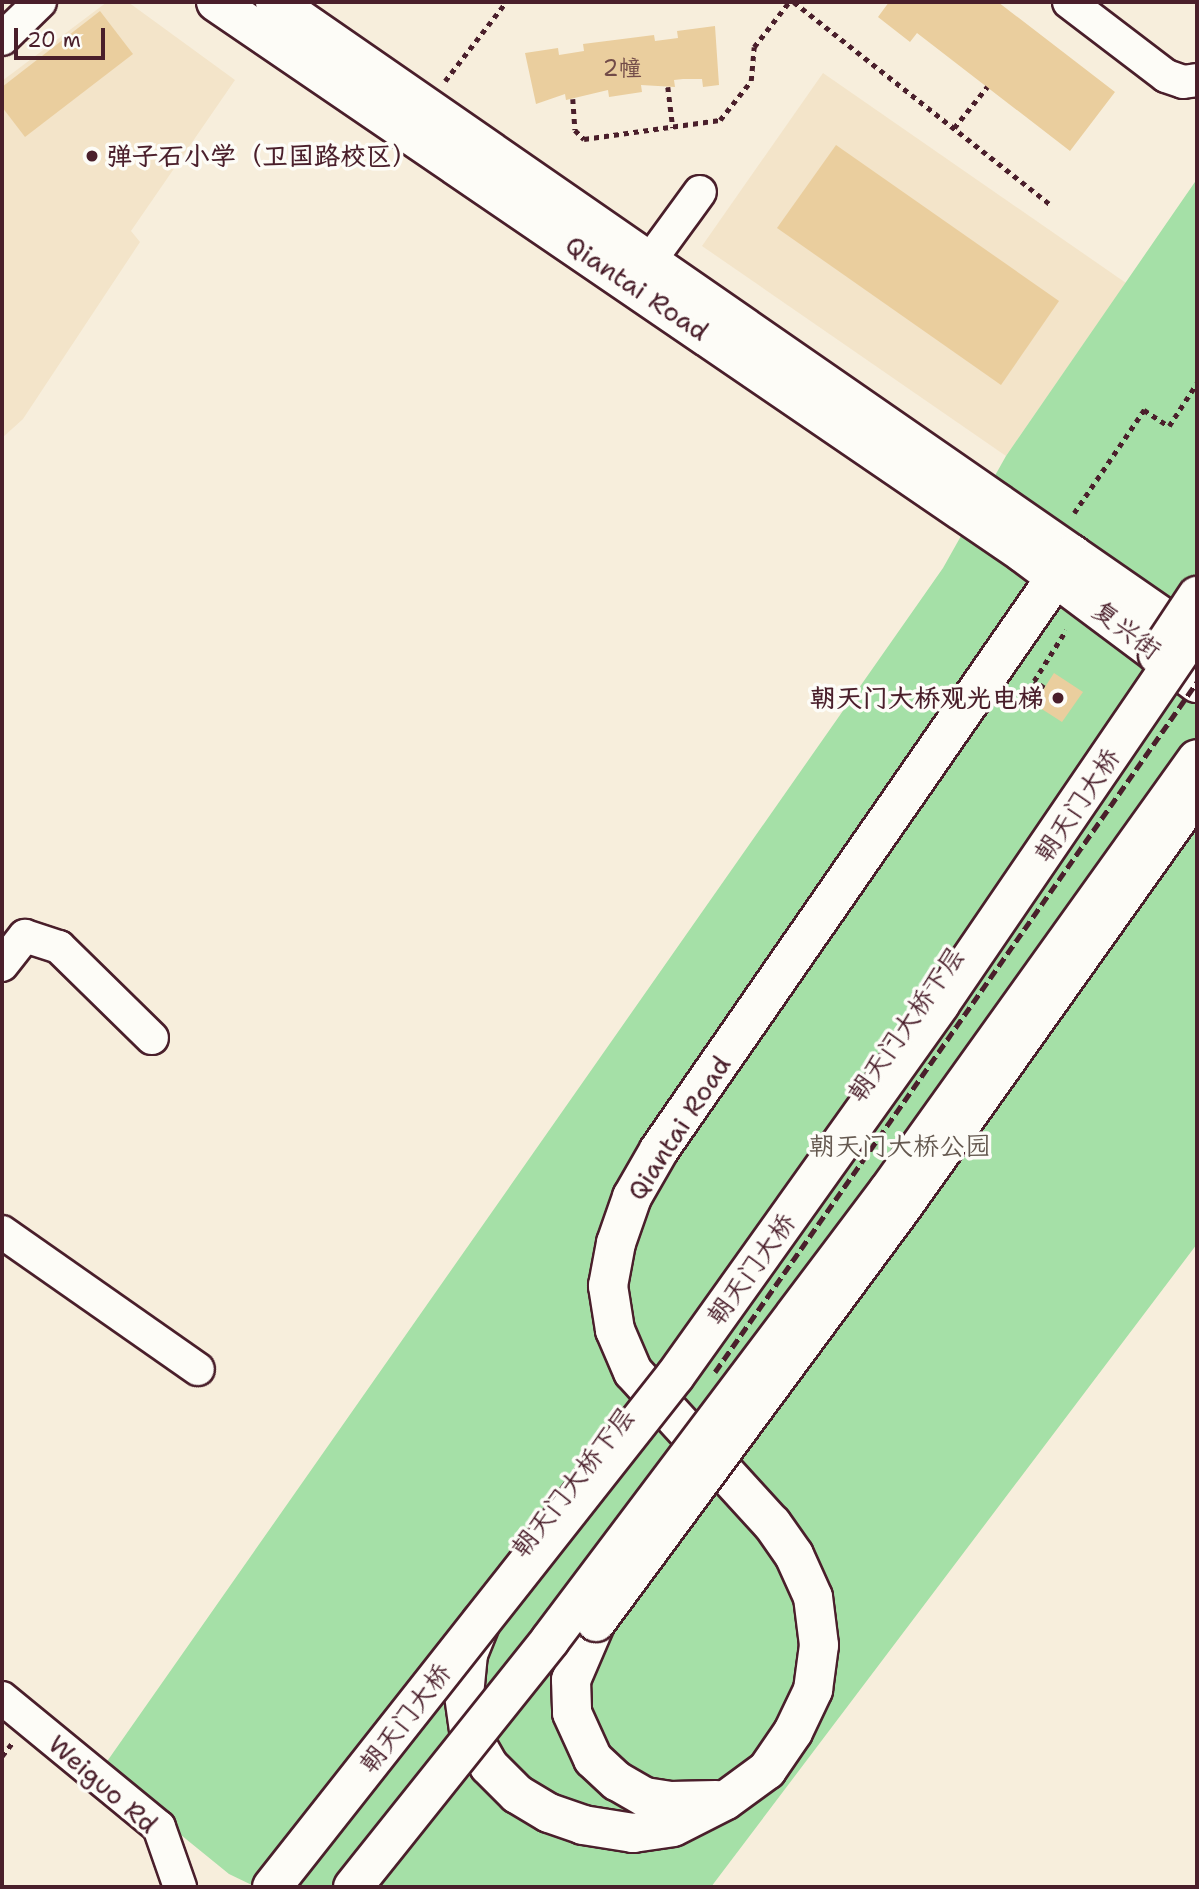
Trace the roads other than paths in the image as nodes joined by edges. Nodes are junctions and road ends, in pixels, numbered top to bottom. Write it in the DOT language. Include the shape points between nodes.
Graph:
graph roads {
  1 [pos="40,2"];
  2 [pos="216,2"];
  3 [pos="275,2"];
  4 [pos="1069,2"];
  5 [pos="2,39"];
  6 [pos="1197,80"];
  7 [pos="700,192"];
  8 [pos="641,273"];
  9 [pos="1066,550"];
  10 [pos="1197,596"];
  11 [pos="1197,627"];
  12 [pos="1197,641"];
  13 [pos="1197,683"];
  14 [pos="1197,759"];
  15 [pos="1197,792"];
  16 [pos="2,965"];
  17 [pos="152,1038"];
  18 [pos="2,1232"];
  19 [pos="198,1369"];
  20 [pos="500,1576"];
  21 [pos="2,1698"];
  22 [pos="726,1800"];
  23 [pos="180,1887"];
  24 [pos="272,1887"];
  25 [pos="353,1887"];
  1 -- 5 [label="street"];
  2 -- 8 [label="main road, Qiantai Road"];
  3 -- 8 [label="main road, Qiantai Road"];
  4 -- 6 [label="street" via="1166,76 1183,82"];
  7 -- 8 [label="street"];
  8 -- 9 [label="main road, Qiantai Road"];
  9 -- 12 [label="main road, 复兴街"];
  9 -- 13 [label="main road, 复兴街"];
  9 -- 22 [label="main road, Qiantai Road" via="659,1150 632,1196 616,1243 608,1286 615,1329 633,1372 772,1524 794,1555 813,1597 819,1645 813,1690 793,1732 767,1770"];
  10 -- 20 [label="main road, 朝天门大桥下层, bridge" via="904,1029 662,1366"];
  11 -- 24 [label="main road, 朝天门大桥, bridge" via="940,1004 675,1376"];
  14 -- 25 [label="main road, bridge" via="880,1202 550,1640"];
  15 -- 22 [label="main road, bridge" via="903,1206 596,1622 571,1680 572,1713 593,1759 617,1782 645,1797"];
  16 -- 17 [label="street" via="25,936 59,947"];
  18 -- 19 [label="street"];
  20 -- 22 [label="main road, Qiantai Road" via="468,1654 464,1695 470,1731 488,1766 517,1794 583,1825 633,1833 673,1827"];
  21 -- 23 [label="street, Weiguo Rd" via="159,1827"];
}
